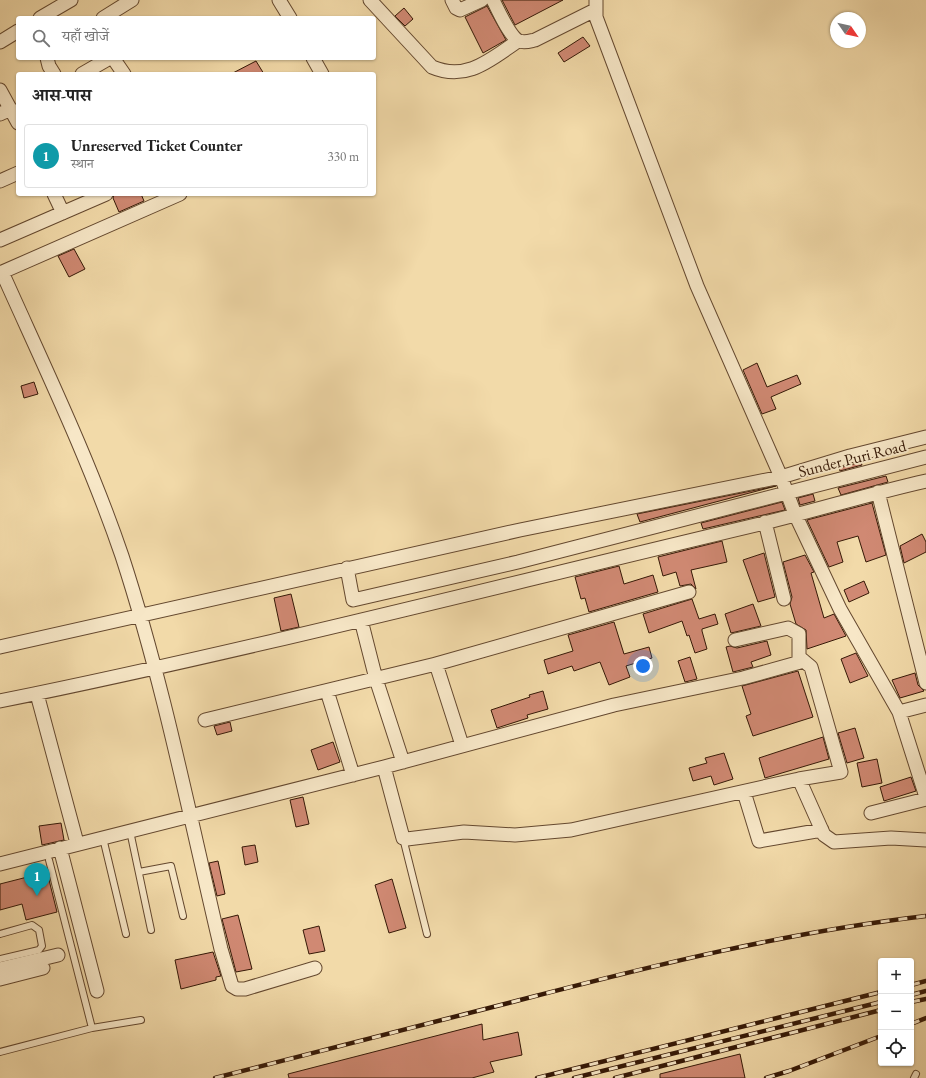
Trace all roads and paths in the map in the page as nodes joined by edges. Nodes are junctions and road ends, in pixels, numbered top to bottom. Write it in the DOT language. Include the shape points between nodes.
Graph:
graph roads {
  1 [pos="71,0"];
  2 [pos="132,0"];
  3 [pos="279,0"];
  4 [pos="370,0"];
  5 [pos="452,0"];
  6 [pos="482,0"];
  7 [pos="492,0"];
  8 [pos="595,5"];
  9 [pos="43,16"];
  10 [pos="106,16"];
  11 [pos="289,16"];
  12 [pos="16,32"];
  13 [pos="518,41"];
  14 [pos="0,42"];
  15 [pos="48,60"];
  16 [pos="105,60"];
  17 [pos="114,60"];
  18 [pos="314,60"];
  19 [pos="53,72"];
  20 [pos="85,72"];
  21 [pos="123,72"];
  22 [pos="321,72"];
  23 [pos="0,90"];
  24 [pos="6,112"];
  25 [pos="16,121"];
  26 [pos="16,174"];
  27 [pos="0,181"];
  28 [pos="55,196"];
  29 [pos="101,196"];
  30 [pos="175,196"];
  31 [pos="63,213"];
  32 [pos="0,240"];
  33 [pos="1,273"];
  34 [pos="926,437"];
  35 [pos="926,457"];
  36 [pos="781,477"];
  37 [pos="926,481"];
  38 [pos="787,492"];
  39 [pos="878,492"];
  40 [pos="795,514"];
  41 [pos="765,522"];
  42 [pos="347,568"];
  43 [pos="689,592"];
  44 [pos="784,599"];
  45 [pos="354,600"];
  46 [pos="141,616"];
  47 [pos="360,620"];
  48 [pos="735,640"];
  49 [pos="0,647"];
  50 [pos="804,661"];
  51 [pos="436,664"];
  52 [pos="155,669"];
  53 [pos="376,679"];
  54 [pos="926,683"];
  55 [pos="327,691"];
  56 [pos="37,694"];
  57 [pos="0,701"];
  58 [pos="926,706"];
  59 [pos="899,712"];
  60 [pos="205,720"];
  61 [pos="462,745"];
  62 [pos="403,762"];
  63 [pos="384,767"];
  64 [pos="353,775"];
  65 [pos="799,779"];
  66 [pos="744,792"];
  67 [pos="926,798"];
  68 [pos="871,813"];
  69 [pos="190,816"];
  70 [pos="822,830"];
  71 [pos="130,831"];
  72 [pos="103,838"];
  73 [pos="403,838"];
  74 [pos="926,840"];
  75 [pos="77,843"];
  76 [pos="60,848"];
  77 [pos="49,860"];
  78 [pos="0,864"];
  79 [pos="139,872"];
  80 [pos="183,916"];
  81 [pos="151,930"];
  82 [pos="0,934"];
  83 [pos="126,934"];
  84 [pos="427,934"];
  85 [pos="0,959"];
  86 [pos="315,968"];
  87 [pos="0,969"];
  88 [pos="0,979"];
  89 [pos="97,991"];
  90 [pos="141,1020"];
  91 [pos="92,1028"];
  92 [pos="0,1052"];
  1 -- 9 [label="street"];
  2 -- 10 [label="street"];
  3 -- 11 [label="street"];
  4 -- 13 [label="street" via="432,67 445,72 464,72 482,66"];
  5 -- 6 [label="street" via="460,10"];
  7 -- 13 [label="street" via="511,34"];
  8 -- 13 [label="street" via="535,40"];
  8 -- 36 [label="street" via="660,192 697,286"];
  12 -- 14 [label="street"];
  15 -- 19 [label="street"];
  16 -- 20 [label="street"];
  17 -- 21 [label="street"];
  18 -- 22 [label="street"];
  23 -- 24 [label="street"];
  24 -- 25 [label="street"];
  26 -- 27 [label="street"];
  28 -- 31 [label="street"];
  29 -- 31 [label="street"];
  30 -- 33 [label="street"];
  31 -- 32 [label="street"];
  33 -- 46 [label="street" via="101,498"];
  34 -- 36 [label="street"];
  35 -- 38 [label="street, Sunder Puri Road"];
  36 -- 38 [label="street"];
  36 -- 42 [label="street"];
  37 -- 39 [label="street"];
  38 -- 40 [label="street"];
  38 -- 45 [label="street, Sunder Puri Road" via="518,562"];
  39 -- 40 [label="street"];
  39 -- 54 [label="street"];
  40 -- 41 [label="street"];
  40 -- 59 [label="street" via="840,609"];
  41 -- 44 [label="street"];
  41 -- 47 [label="street"];
  42 -- 45 [label="street"];
  42 -- 46 [label="street"];
  43 -- 51 [label="street"];
  45 -- 47 [label="street"];
  46 -- 49 [label="street"];
  46 -- 52 [label="street"];
  47 -- 52 [label="street"];
  47 -- 53 [label="street"];
  48 -- 50 [label="street" via="788,628 799,634 799,657"];
  50 -- 61 [label="street" via="743,678 614,705"];
  50 -- 65 [label="street" via="811,667 841,772"];
  51 -- 53 [label="street"];
  51 -- 61 [label="street"];
  52 -- 56 [label="street"];
  52 -- 69 [label="street"];
  53 -- 55 [label="street"];
  53 -- 62 [label="street"];
  55 -- 60 [label="street"];
  55 -- 64 [label="street"];
  56 -- 57 [label="street"];
  56 -- 75 [label="street"];
  58 -- 59 [label="street"];
  59 -- 67 [label="street"];
  61 -- 62 [label="street"];
  62 -- 63 [label="street"];
  63 -- 64 [label="street"];
  63 -- 73 [label="street"];
  64 -- 69 [label="street"];
  65 -- 66 [label="street"];
  65 -- 70 [label="street"];
  66 -- 70 [label="street" via="759,841"];
  66 -- 73 [label="street" via="571,830 515,835 480,832"];
  67 -- 68 [label="street"];
  69 -- 71 [label="street"];
  69 -- 86 [label="street" via="232,986 245,989"];
  70 -- 74 [label="street" via="828,839 834,842 891,838"];
  71 -- 72 [label="street"];
  71 -- 79 [label="lane"];
  72 -- 75 [label="street"];
  72 -- 83 [label="lane"];
  73 -- 84 [label="lane"];
  75 -- 76 [label="street"];
  76 -- 78 [label="street"];
  76 -- 89 [label="street"];
  77 -- 91 [label="lane"];
  79 -- 80 [label="lane" via="171,866"];
  79 -- 81 [label="lane"];
  82 -- 85 [label="lane" via="32,925 39,930 42,946 39,950"];
  87 -- 88 [label="street" via="58,960"];
  90 -- 91 [label="lane"];
  91 -- 92 [label="lane"];
}
